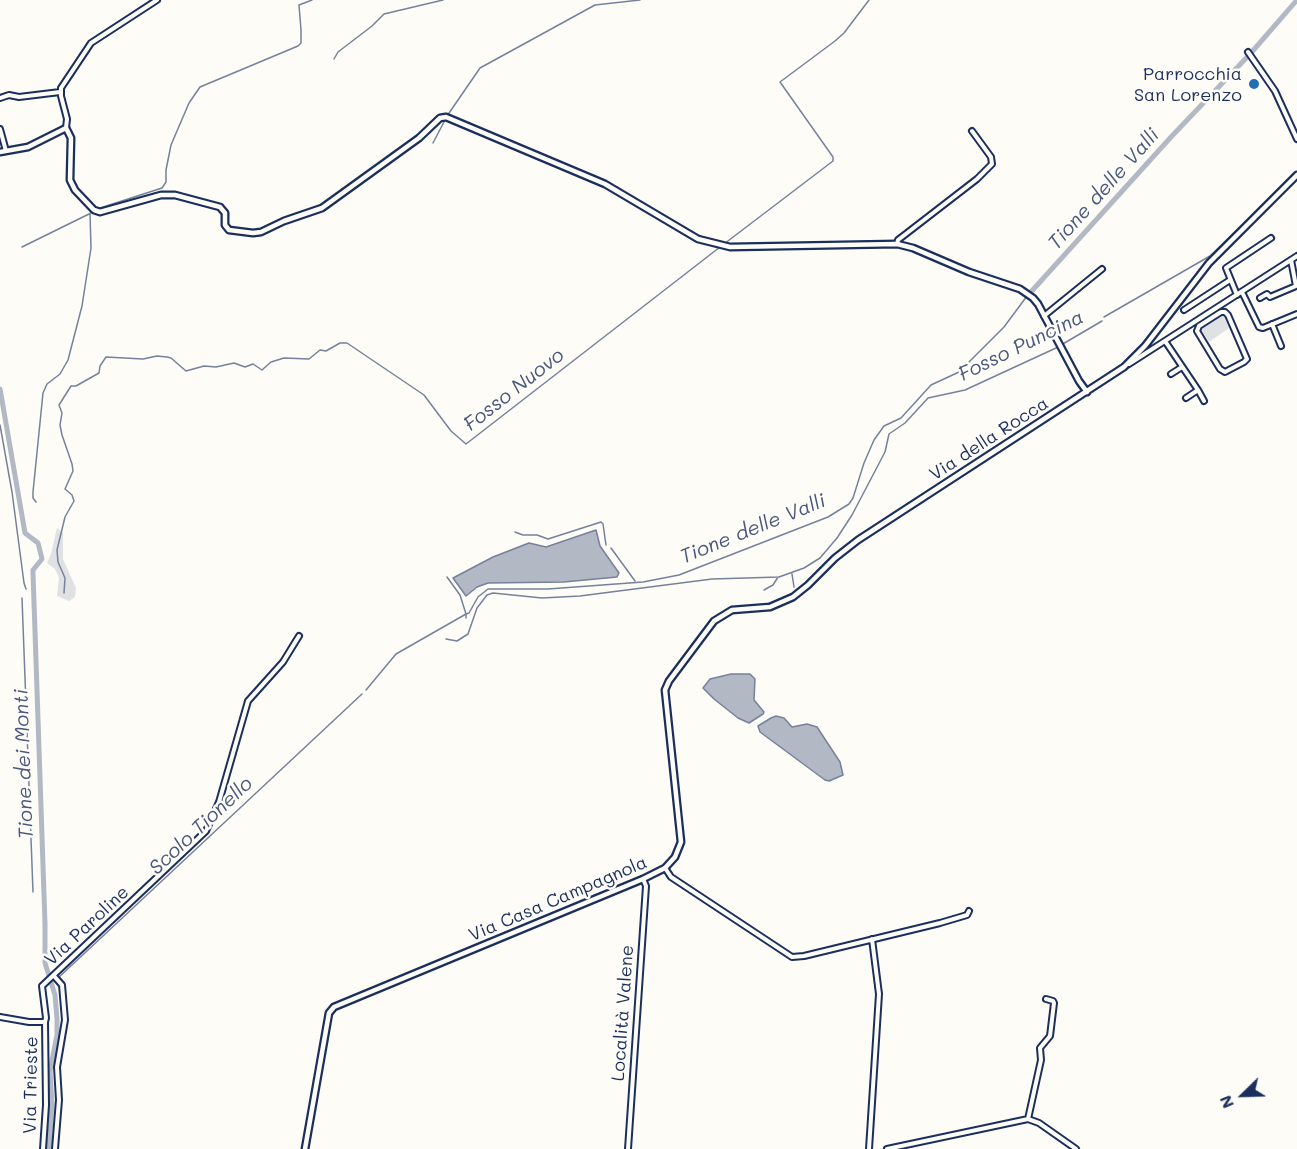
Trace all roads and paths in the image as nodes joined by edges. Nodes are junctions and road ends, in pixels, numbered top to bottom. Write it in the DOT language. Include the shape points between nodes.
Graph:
graph roads {
  1 [pos="158,0"];
  2 [pos="1249,54"];
  3 [pos="60,92"];
  4 [pos="0,98"];
  5 [pos="66,128"];
  6 [pos="0,129"];
  7 [pos="972,131"];
  8 [pos="1297,139"];
  9 [pos="0,152"];
  10 [pos="6,152"];
  11 [pos="1297,175"];
  12 [pos="1271,238"];
  13 [pos="897,244"];
  14 [pos="1297,256"];
  15 [pos="1291,260"];
  16 [pos="1102,269"];
  17 [pos="1230,280"];
  18 [pos="1239,293"];
  19 [pos="1260,298"];
  20 [pos="1184,310"];
  21 [pos="1297,314"];
  22 [pos="1044,317"];
  23 [pos="1207,317"];
  24 [pos="1272,324"];
  25 [pos="1154,334"];
  26 [pos="1165,341"];
  27 [pos="1145,345"];
  28 [pos="1281,346"];
  29 [pos="1154,348"];
  30 [pos="1128,364"];
  31 [pos="1182,367"];
  32 [pos="1170,374"];
  33 [pos="1198,390"];
  34 [pos="1087,392"];
  35 [pos="1186,398"];
  36 [pos="1204,401"];
  37 [pos="299,636"];
  38 [pos="669,681"];
  39 [pos="665,868"];
  40 [pos="643,879"];
  41 [pos="969,911"];
  42 [pos="872,939"];
  43 [pos="54,976"];
  44 [pos="1046,999"];
  45 [pos="0,1017"];
  46 [pos="45,1022"];
  47 [pos="1028,1119"];
  48 [pos="43,1149"];
  49 [pos="55,1149"];
  50 [pos="305,1149"];
  51 [pos="628,1149"];
  52 [pos="869,1149"];
  53 [pos="887,1149"];
  54 [pos="1076,1149"];
  1 -- 3 [label="street" via="91,43"];
  2 -- 8 [label="street" via="1275,91"];
  3 -- 4 [label="street"];
  3 -- 5 [label="street"];
  5 -- 10 [label="street" via="28,147"];
  5 -- 13 [label="street" via="71,138 70,180 93,210 100,212 167,194 220,207 229,230 261,232 327,204 446,117 605,184 683,231 716,244"];
  6 -- 10 [label="street"];
  7 -- 13 [label="street" via="992,164"];
  9 -- 10 [label="street"];
  11 -- 25 [label="street, Via della Rocca" via="1209,263"];
  12 -- 17 [label="street" via="1227,267"];
  13 -- 22 [label="street" via="1008,284 1033,298"];
  14 -- 15 [label="street"];
  15 -- 18 [label="street"];
  15 -- 19 [label="street" via="1296,286"];
  16 -- 22 [label="street"];
  17 -- 18 [label="street"];
  17 -- 20 [label="street"];
  18 -- 23 [label="street"];
  18 -- 24 [label="street" via="1257,326"];
  21 -- 24 [label="street"];
  22 -- 34 [label="street"];
  23 -- 23 [label="street" via="1197,331 1222,372 1245,361 1227,313"];
  23 -- 26 [label="street"];
  24 -- 28 [label="street"];
  25 -- 26 [label="street" via="1156,341"];
  25 -- 27 [label="street, Via della Rocca"];
  26 -- 27 [label="street"];
  26 -- 29 [label="street"];
  26 -- 31 [label="street"];
  27 -- 29 [label="street" via="1146,350"];
  27 -- 30 [label="street, Via della Rocca"];
  29 -- 30 [label="street"];
  30 -- 34 [label="street, Via della Rocca"];
  31 -- 32 [label="street"];
  31 -- 33 [label="street"];
  33 -- 35 [label="street"];
  33 -- 36 [label="street"];
  34 -- 38 [label="street, Via della Rocca" via="847,548 793,597 770,607 740,609 718,617"];
  37 -- 43 [label="street, Via Paroline" via="283,662 248,701 219,802 206,831"];
  38 -- 39 [label="street, Via Casa Campagnola" via="666,706 681,842"];
  39 -- 40 [label="street, Via Casa Campagnola"];
  39 -- 42 [label="street" via="671,877 792,957"];
  40 -- 50 [label="street, Via Casa Campagnola" via="334,1007 329,1013"];
  40 -- 51 [label="street, Località Valene" via="646,886"];
  41 -- 42 [label="street" via="967,915"];
  42 -- 52 [label="street" via="879,994"];
  43 -- 46 [label="street, Via Paroline" via="42,986"];
  43 -- 49 [label="street" via="62,985 64,1020 57,1066"];
  44 -- 47 [label="street" via="1054,1003 1050,1036 1040,1048"];
  45 -- 46 [label="street"];
  46 -- 48 [label="street, Via Trieste"];
  47 -- 53 [label="street"];
  47 -- 54 [label="street" via="1039,1122"];
}
